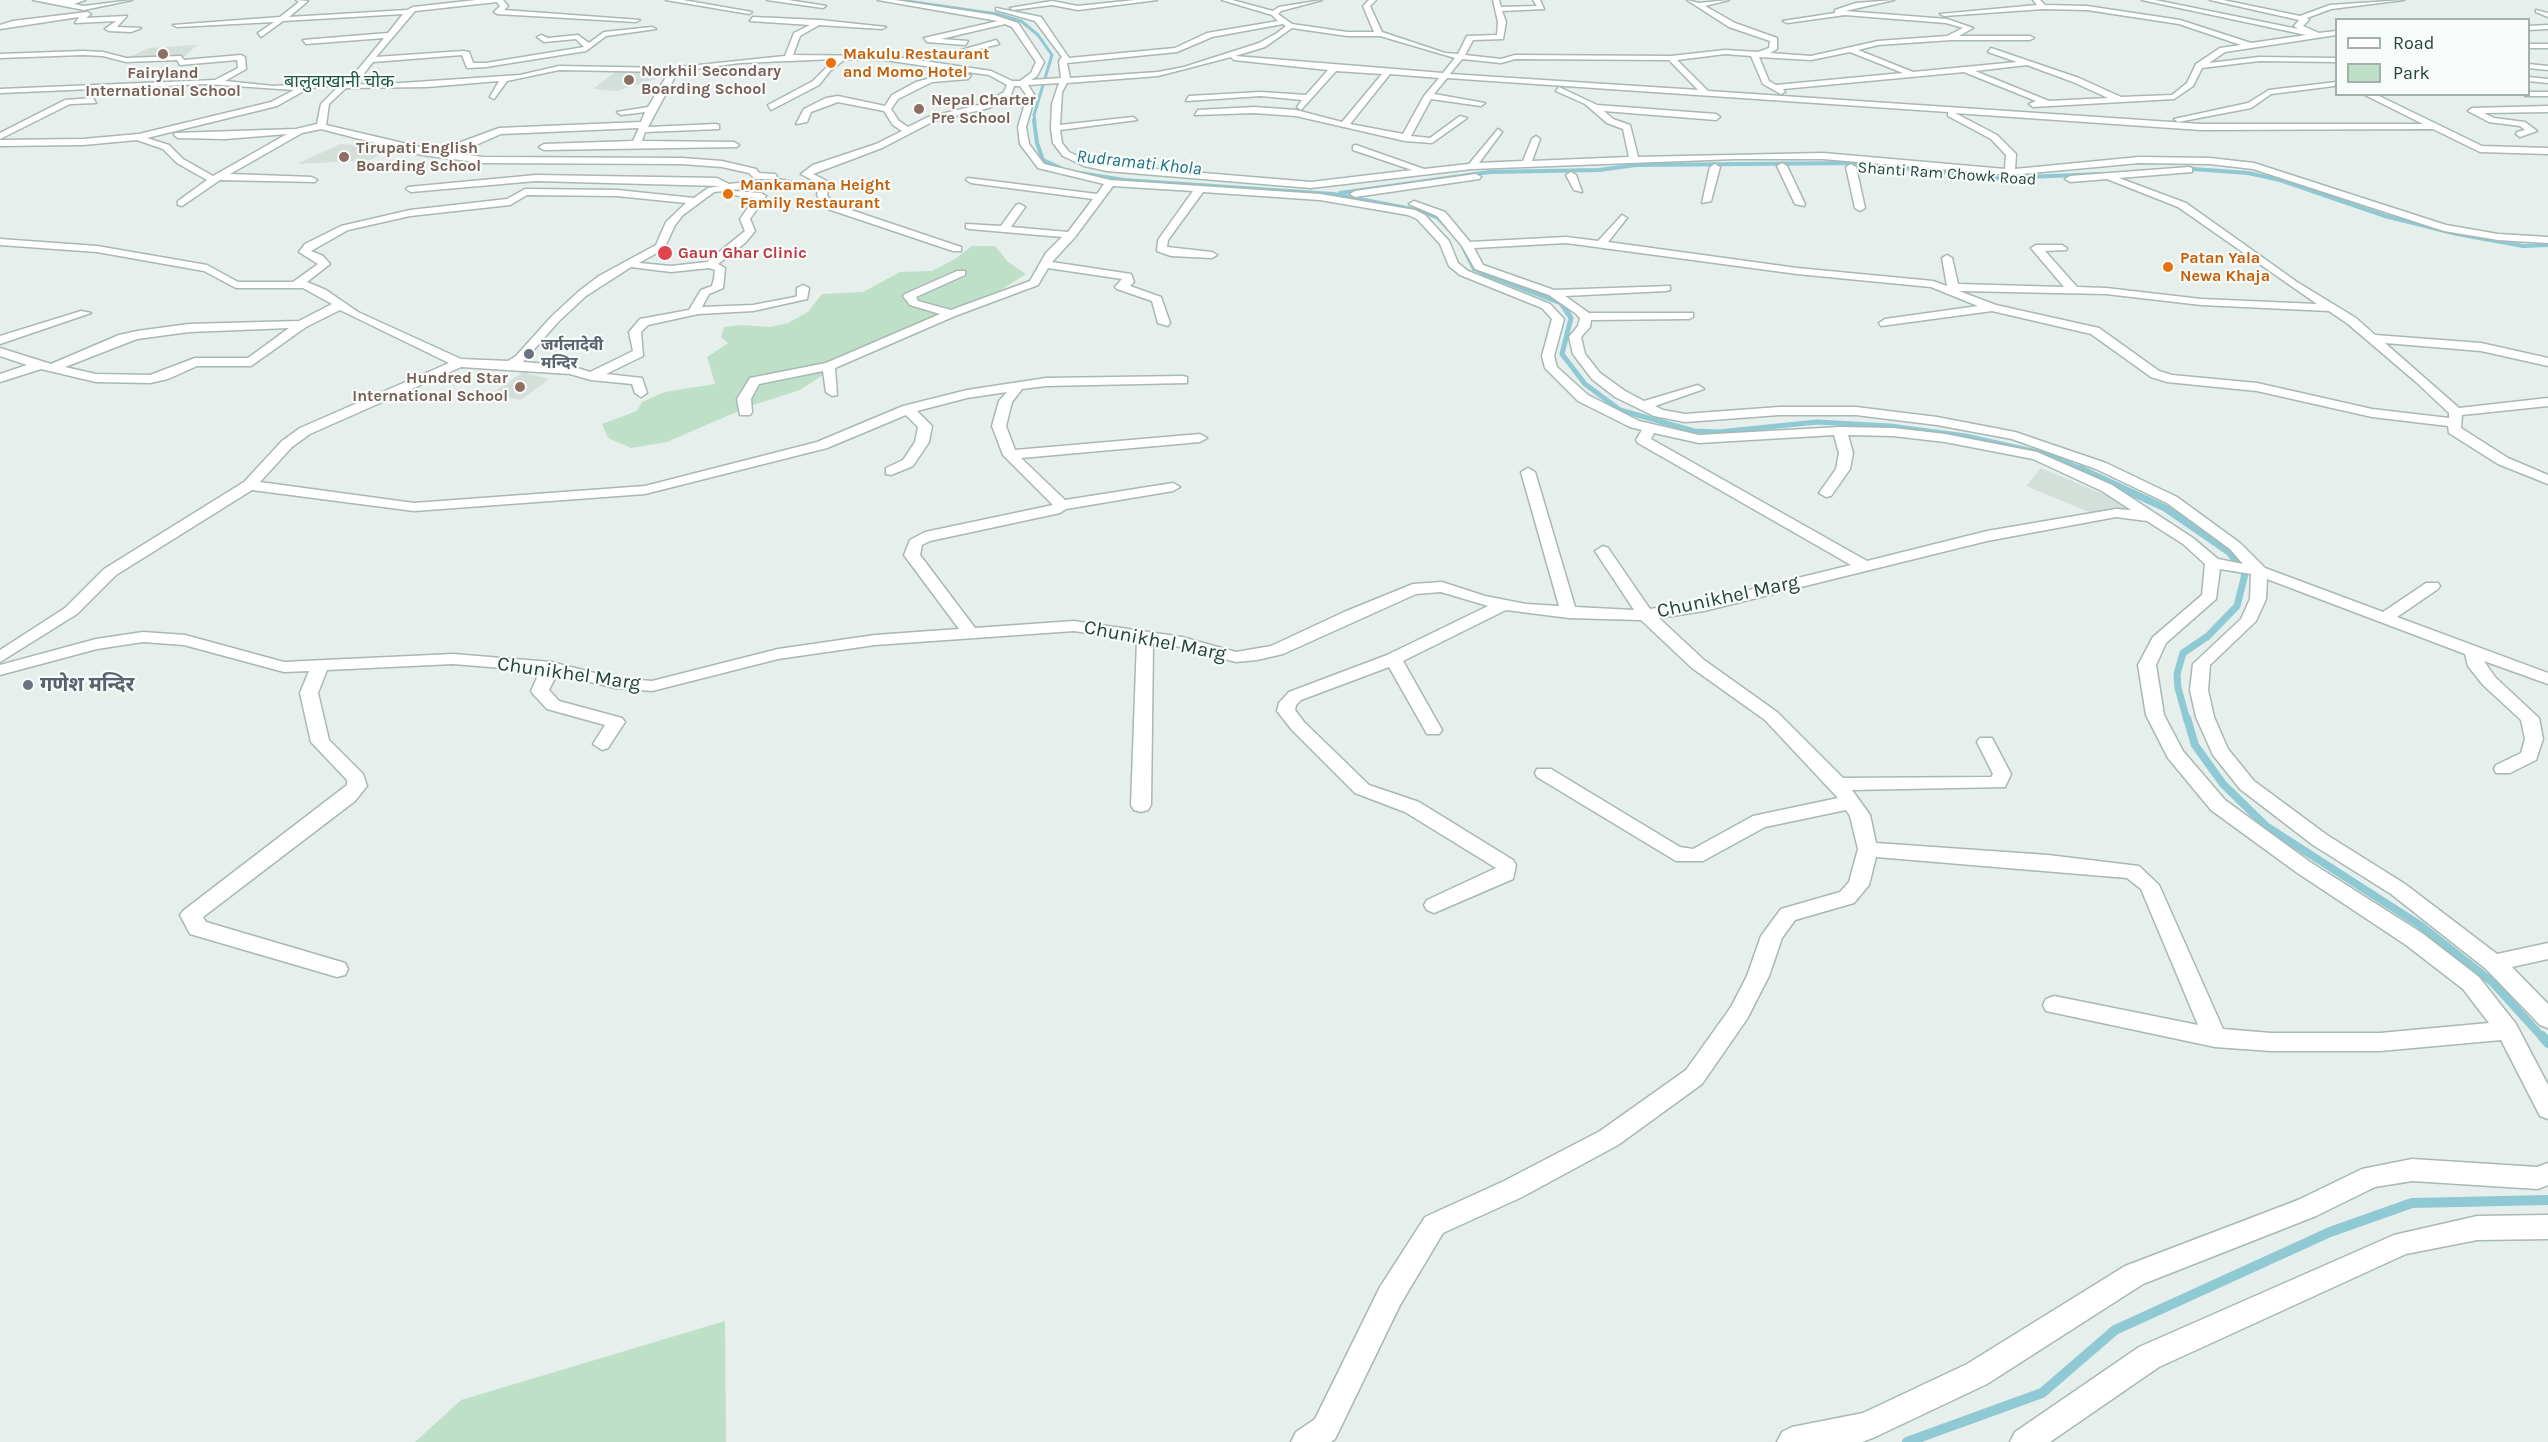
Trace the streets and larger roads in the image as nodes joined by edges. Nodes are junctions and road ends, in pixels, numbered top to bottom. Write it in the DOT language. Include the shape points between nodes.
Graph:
graph roads {
  1 [pos="36,0"];
  2 [pos="129,0"];
  3 [pos="299,0"];
  4 [pos="411,0"];
  5 [pos="495,0"];
  6 [pos="500,0"];
  7 [pos="669,0"];
  8 [pos="770,0"];
  9 [pos="807,0"];
  10 [pos="881,0"];
  11 [pos="940,0"];
  12 [pos="1154,0"];
  13 [pos="1225,0"];
  14 [pos="1319,0"];
  15 [pos="1373,0"];
  16 [pos="1497,0"];
  17 [pos="1536,0"];
  18 [pos="1726,0"];
  19 [pos="1891,0"];
  20 [pos="2036,0"];
  21 [pos="2083,0"];
  22 [pos="2145,0"];
  23 [pos="2213,0"];
  24 [pos="2401,0"];
  25 [pos="1693,2"];
  26 [pos="799,3"];
  27 [pos="823,6"];
  28 [pos="84,7"];
  29 [pos="2043,7"];
  30 [pos="2087,8"];
  31 [pos="1498,9"];
  32 [pos="411,10"];
  33 [pos="1004,10"];
  34 [pos="2538,11"];
  35 [pos="1842,14"];
  36 [pos="1274,15"];
  37 [pos="2548,15"];
  38 [pos="1895,17"];
  39 [pos="2301,18"];
  40 [pos="281,19"];
  41 [pos="1007,20"];
  42 [pos="646,21"];
  43 [pos="1786,21"];
  44 [pos="820,22"];
  45 [pos="1287,23"];
  46 [pos="177,25"];
  47 [pos="0,27"];
  48 [pos="882,27"];
  49 [pos="2548,27"];
  50 [pos="2530,28"];
  51 [pos="652,29"];
  52 [pos="131,30"];
  53 [pos="2005,32"];
  54 [pos="2335,33"];
  55 [pos="1379,34"];
  56 [pos="261,35"];
  57 [pos="391,35"];
  58 [pos="2318,35"];
  59 [pos="541,37"];
  60 [pos="1948,38"];
  61 [pos="2016,38"];
  62 [pos="2030,38"];
  63 [pos="306,42"];
  64 [pos="996,42"];
  65 [pos="965,44"];
  66 [pos="2251,45"];
  67 [pos="2530,46"];
  68 [pos="2548,46"];
  69 [pos="589,47"];
  70 [pos="1850,49"];
  71 [pos="1991,50"];
  72 [pos="61,54"];
  73 [pos="0,56"];
  74 [pos="539,56"];
  75 [pos="1460,56"];
  76 [pos="1755,56"];
  77 [pos="788,57"];
  78 [pos="843,57"];
  79 [pos="1226,57"];
  80 [pos="1671,58"];
  81 [pos="2335,58"];
  82 [pos="372,60"];
  83 [pos="1063,60"];
  84 [pos="1345,61"];
  85 [pos="918,62"];
  86 [pos="2028,63"];
  87 [pos="34,65"];
  88 [pos="2199,66"];
  89 [pos="2530,66"];
  90 [pos="1336,68"];
  91 [pos="2548,68"];
  92 [pos="675,69"];
  93 [pos="1965,70"];
  94 [pos="540,71"];
  95 [pos="1388,72"];
  96 [pos="987,73"];
  97 [pos="1911,73"];
  98 [pos="1442,76"];
  99 [pos="504,79"];
  100 [pos="2530,79"];
  101 [pos="1061,81"];
  102 [pos="218,82"];
  103 [pos="1539,82"];
  104 [pos="1021,83"];
  105 [pos="2548,83"];
  106 [pos="339,84"];
  107 [pos="2334,84"];
  108 [pos="2530,84"];
  109 [pos="305,87"];
  110 [pos="1773,88"];
  111 [pos="0,91"];
  112 [pos="1683,92"];
  113 [pos="1705,93"];
  114 [pos="2530,94"];
  115 [pos="2548,94"];
  116 [pos="1428,96"];
  117 [pos="2371,96"];
  118 [pos="494,97"];
  119 [pos="1309,98"];
  120 [pos="1189,99"];
  121 [pos="2120,100"];
  122 [pos="93,101"];
  123 [pos="1816,101"];
  124 [pos="1481,103"];
  125 [pos="2048,103"];
  126 [pos="771,107"];
  127 [pos="1597,108"];
  128 [pos="651,109"];
  129 [pos="887,109"];
  130 [pos="2548,109"];
  131 [pos="621,112"];
  132 [pos="1947,112"];
  133 [pos="1198,113"];
  134 [pos="1296,113"];
  135 [pos="1683,114"];
  136 [pos="1716,117"];
  137 [pos="1463,118"];
  138 [pos="1133,120"];
  139 [pos="799,122"];
  140 [pos="1344,125"];
  141 [pos="2169,125"];
  142 [pos="321,126"];
  143 [pos="716,127"];
  144 [pos="642,128"];
  145 [pos="1055,128"];
  146 [pos="2432,128"];
  147 [pos="299,131"];
  148 [pos="908,131"];
  149 [pos="1498,132"];
  150 [pos="0,136"];
  151 [pos="143,136"];
  152 [pos="1405,138"];
  153 [pos="1536,139"];
  154 [pos="0,143"];
  155 [pos="636,144"];
  156 [pos="734,145"];
  157 [pos="544,147"];
  158 [pos="1356,148"];
  159 [pos="2548,149"];
  160 [pos="422,152"];
  161 [pos="1634,159"];
  162 [pos="1527,163"];
  163 [pos="1472,166"];
  164 [pos="1782,166"];
  165 [pos="1715,167"];
  166 [pos="1851,167"];
  167 [pos="2083,168"];
  168 [pos="1422,171"];
  169 [pos="1640,171"];
  170 [pos="2010,172"];
  171 [pos="806,174"];
  172 [pos="1582,174"];
  173 [pos="1526,175"];
  174 [pos="1559,175"];
  175 [pos="1570,175"];
  176 [pos="2104,176"];
  177 [pos="216,179"];
  178 [pos="312,180"];
  179 [pos="971,180"];
  180 [pos="2057,180"];
  181 [pos="2036,181"];
  182 [pos="1110,183"];
  183 [pos="729,186"];
  184 [pos="824,186"];
  185 [pos="411,189"];
  186 [pos="1200,189"];
  187 [pos="711,190"];
  188 [pos="1579,190"];
  189 [pos="1353,194"];
  190 [pos="1097,197"];
  191 [pos="1336,199"];
  192 [pos="695,201"];
  193 [pos="1707,201"];
  194 [pos="182,203"];
  195 [pos="1800,204"];
  196 [pos="1020,207"];
  197 [pos="1860,208"];
  198 [pos="2355,211"];
  199 [pos="1622,218"];
  200 [pos="970,226"];
  201 [pos="1005,228"];
  202 [pos="1071,235"];
  203 [pos="2440,238"];
  204 [pos="2548,240"];
  205 [pos="0,242"];
  206 [pos="1467,245"];
  207 [pos="1600,245"];
  208 [pos="2062,248"];
  209 [pos="957,249"];
  210 [pos="2548,250"];
  211 [pos="1212,255"];
  212 [pos="1947,258"];
  213 [pos="630,264"];
  214 [pos="1046,264"];
  215 [pos="711,265"];
  216 [pos="962,273"];
  217 [pos="297,284"];
  218 [pos="1934,284"];
  219 [pos="1953,286"];
  220 [pos="803,288"];
  221 [pos="1665,288"];
  222 [pos="2073,290"];
  223 [pos="1553,292"];
  224 [pos="339,306"];
  225 [pos="1992,308"];
  226 [pos="2330,308"];
  227 [pos="697,311"];
  228 [pos="85,313"];
  229 [pos="951,314"];
  230 [pos="1689,315"];
  231 [pos="1586,317"];
  232 [pos="1164,323"];
  233 [pos="1885,323"];
  234 [pos="302,324"];
  235 [pos="2370,338"];
  236 [pos="0,340"];
  237 [pos="0,352"];
  238 [pos="2548,362"];
  239 [pos="459,363"];
  240 [pos="510,365"];
  241 [pos="46,366"];
  242 [pos="829,366"];
  243 [pos="591,376"];
  244 [pos="0,378"];
  245 [pos="1183,380"];
  246 [pos="1020,384"];
  247 [pos="1698,388"];
  248 [pos="832,392"];
  249 [pos="641,393"];
  250 [pos="2548,402"];
  251 [pos="1643,405"];
  252 [pos="908,409"];
  253 [pos="746,412"];
  254 [pos="2455,418"];
  255 [pos="1650,428"];
  256 [pos="1840,431"];
  257 [pos="1200,438"];
  258 [pos="1010,455"];
  259 [pos="891,471"];
  260 [pos="1528,472"];
  261 [pos="2548,480"];
  262 [pos="249,485"];
  263 [pos="1173,487"];
  264 [pos="1826,493"];
  265 [pos="1062,505"];
  266 [pos="2153,518"];
  267 [pos="1603,551"];
  268 [pos="2221,564"];
  269 [pos="1862,565"];
  270 [pos="2254,570"];
  271 [pos="2432,586"];
  272 [pos="1503,605"];
  273 [pos="1569,613"];
  274 [pos="1646,615"];
  275 [pos="2383,619"];
  276 [pos="970,633"];
  277 [pos="1145,637"];
  278 [pos="2473,651"];
  279 [pos="0,657"];
  280 [pos="1393,659"];
  281 [pos="320,665"];
  282 [pos="551,667"];
  283 [pos="0,670"];
  284 [pos="2548,679"];
  285 [pos="1433,730"];
  286 [pos="1986,742"];
  287 [pos="602,744"];
  288 [pos="2503,769"];
  289 [pos="1544,773"];
  290 [pos="1844,793"];
  291 [pos="1141,805"];
  292 [pos="1868,849"];
  293 [pos="1434,905"];
  294 [pos="2548,951"];
  295 [pos="2494,963"];
  296 [pos="337,969"];
  297 [pos="2054,1005"];
  298 [pos="2548,1019"];
  299 [pos="2508,1030"];
  300 [pos="2215,1038"];
  301 [pos="2548,1109"];
  302 [pos="2548,1174"];
  303 [pos="2548,1227"];
  304 [pos="1306,1442"];
  305 [pos="1792,1442"];
  306 [pos="2025,1442"];
  1 -- 28 [label="street"];
  2 -- 28 [label="street"];
  3 -- 40 [label="street" via="304,1"];
  4 -- 32 [label="street"];
  5 -- 32 [label="street"];
  6 -- 42 [label="street" via="505,6 497,12"];
  7 -- 44 [label="street" via="751,15"];
  8 -- 26 [label="street"];
  9 -- 26 [label="street"];
  10 -- 41 [label="street"];
  11 -- 33 [label="street"];
  12 -- 33 [label="street" via="1078,8 1045,3"];
  13 -- 36 [label="street"];
  14 -- 36 [label="street" via="1279,9"];
  15 -- 55 [label="street" via="1366,6"];
  16 -- 31 [label="street"];
  17 -- 31 [label="street" via="1542,8"];
  18 -- 25 [label="street"];
  19 -- 35 [label="street" via="1838,10"];
  20 -- 29 [label="street"];
  21 -- 30 [label="street"];
  22 -- 58 [label="street"];
  23 -- 39 [label="street"];
  24 -- 39 [label="street" via="2330,7"];
  25 -- 76 [label="street" via="1732,25 1774,40 1773,49"];
  26 -- 27 [label="street"];
  28 -- 47 [label="street"];
  28 -- 52 [label="street" via="78,21 124,18 109,29 137,28"];
  29 -- 30 [label="street"];
  29 -- 38 [label="street"];
  30 -- 66 [label="street" via="2180,22"];
  31 -- 75 [label="street" via="1502,22 1500,37 1470,38"];
  32 -- 40 [label="street"];
  32 -- 57 [label="street"];
  33 -- 83 [label="street" via="1038,19 1066,57"];
  34 -- 37 [label="street"];
  35 -- 38 [label="street"];
  35 -- 43 [label="street"];
  36 -- 45 [label="street"];
  38 -- 60 [label="street" via="1959,23 1970,28"];
  39 -- 58 [label="street" via="2305,20 2298,26"];
  40 -- 46 [label="street"];
  40 -- 56 [label="street"];
  41 -- 65 [label="street" via="927,40"];
  41 -- 104 [label="street" via="1021,32 1040,62 1035,74"];
  44 -- 48 [label="street"];
  44 -- 77 [label="street" via="797,35"];
  45 -- 55 [label="street" via="1347,34"];
  45 -- 79 [label="street" via="1280,36"];
  45 -- 83 [label="street" via="1210,35 1177,50"];
  49 -- 50 [label="street"];
  51 -- 69 [label="street" via="604,34"];
  53 -- 61 [label="street"];
  54 -- 58 [label="street"];
  55 -- 75 [label="street" via="1444,55"];
  57 -- 63 [label="street"];
  57 -- 82 [label="street"];
  58 -- 66 [label="street"];
  59 -- 69 [label="street" via="578,37"];
  60 -- 61 [label="street"];
  60 -- 70 [label="street"];
  61 -- 62 [label="street"];
  64 -- 85 [label="street"];
  66 -- 88 [label="street" via="2223,50"];
  67 -- 68 [label="street"];
  69 -- 74 [label="street"];
  70 -- 76 [label="street" via="1811,58"];
  70 -- 97 [label="street"];
  71 -- 86 [label="street"];
  72 -- 73 [label="street"];
  72 -- 87 [label="street"];
  72 -- 102 [label="street" via="103,54 126,60 181,58 180,63 241,57 242,69"];
  74 -- 82 [label="street" via="474,66 470,66 463,53"];
  74 -- 94 [label="street" via="543,63"];
  75 -- 80 [label="street" via="1501,61 1515,57 1599,62"];
  75 -- 98 [label="street"];
  76 -- 80 [label="street" via="1725,52"];
  76 -- 110 [label="street" via="1763,78"];
  77 -- 78 [label="street"];
  77 -- 92 [label="street"];
  78 -- 85 [label="street"];
  78 -- 126 [label="street" via="816,83"];
  79 -- 90 [label="street"];
  79 -- 101 [label="street" via="1158,74"];
  80 -- 113 [label="street"];
  81 -- 88 [label="street" via="2259,59"];
  82 -- 106 [label="street" via="359,74"];
  83 -- 101 [label="street" via="1067,75"];
  84 -- 90 [label="street"];
  85 -- 96 [label="street"];
  86 -- 93 [label="street"];
  86 -- 121 [label="street"];
  88 -- 121 [label="street" via="2190,84 2174,96"];
  89 -- 91 [label="street"];
  90 -- 95 [label="street"];
  90 -- 119 [label="street"];
  92 -- 94 [label="street"];
  92 -- 128 [label="street"];
  93 -- 97 [label="street"];
  93 -- 125 [label="street"];
  94 -- 99 [label="street"];
  95 -- 98 [label="street"];
  95 -- 140 [label="street"];
  96 -- 104 [label="street"];
  96 -- 129 [label="street" via="919,84 895,97"];
  97 -- 110 [label="street"];
  98 -- 103 [label="street"];
  98 -- 116 [label="street"];
  99 -- 106 [label="street" via="371,87"];
  99 -- 118 [label="street"];
  100 -- 105 [label="street"];
  101 -- 104 [label="street"];
  101 -- 145 [label="street"];
  102 -- 109 [label="street"];
  102 -- 111 [label="street"];
  103 -- 112 [label="street"];
  103 -- 127 [label="street"];
  104 -- 148 [label="street" via="986,106 931,119"];
  104 -- 182 [label="street" via="1031,96 1023,127 1025,144 1036,163"];
  105 -- 108 [label="street"];
  106 -- 109 [label="street"];
  106 -- 142 [label="street" via="343,87 328,99"];
  107 -- 141 [label="street" via="2269,92 2251,105 2179,119"];
  109 -- 151 [label="street" via="274,104"];
  110 -- 123 [label="street"];
  112 -- 113 [label="street"];
  112 -- 135 [label="street"];
  113 -- 123 [label="street"];
  114 -- 115 [label="street"];
  116 -- 124 [label="street"];
  116 -- 152 [label="street"];
  117 -- 146 [label="street"];
  119 -- 120 [label="street" via="1261,94"];
  119 -- 134 [label="street"];
  121 -- 125 [label="street"];
  122 -- 150 [label="street" via="68,102"];
  123 -- 132 [label="street"];
  125 -- 132 [label="street"];
  127 -- 135 [label="street"];
  127 -- 161 [label="street" via="1610,121 1628,127"];
  128 -- 131 [label="street"];
  128 -- 144 [label="street"];
  129 -- 139 [label="street" via="829,100 807,111"];
  129 -- 148 [label="street" via="896,123"];
  130 -- 159 [label="street" via="2472,111 2492,120 2534,127 2533,131 2520,134"];
  132 -- 141 [label="street"];
  132 -- 170 [label="street" via="1994,137 2011,154"];
  133 -- 134 [label="street"];
  134 -- 140 [label="street"];
  135 -- 136 [label="street"];
  137 -- 152 [label="street" via="1432,140"];
  138 -- 145 [label="street"];
  140 -- 152 [label="street"];
  141 -- 146 [label="street"];
  142 -- 147 [label="street"];
  142 -- 160 [label="street"];
  143 -- 144 [label="street"];
  144 -- 155 [label="street"];
  144 -- 160 [label="street" via="499,131 463,146"];
  145 -- 168 [label="street" via="1058,143 1066,154 1107,168 1311,184"];
  146 -- 159 [label="street" via="2480,149"];
  147 -- 151 [label="street"];
  147 -- 177 [label="street"];
  148 -- 171 [label="street"];
  149 -- 163 [label="street"];
  151 -- 154 [label="street" via="83,142"];
  151 -- 177 [label="street"];
  153 -- 162 [label="street"];
  155 -- 156 [label="street"];
  155 -- 157 [label="street"];
  158 -- 168 [label="street"];
  160 -- 171 [label="street" via="517,162 682,161 722,164 753,171 755,176"];
  161 -- 162 [label="street"];
  161 -- 170 [label="street" via="1823,156"];
  162 -- 163 [label="street"];
  163 -- 168 [label="street"];
  164 -- 165 [label="street, Shanti Ram Chowk Road"];
  164 -- 166 [label="street, Shanti Ram Chowk Road"];
  164 -- 195 [label="street"];
  165 -- 169 [label="street, Shanti Ram Chowk Road"];
  165 -- 193 [label="street"];
  166 -- 181 [label="street, Shanti Ram Chowk Road" via="1936,177"];
  166 -- 197 [label="street"];
  167 -- 170 [label="street"];
  167 -- 176 [label="street"];
  167 -- 204 [label="street" via="2172,159 2254,166 2444,228"];
  171 -- 184 [label="street" via="824,182"];
  172 -- 175 [label="street"];
  173 -- 189 [label="street" via="1474,177"];
  174 -- 175 [label="street"];
  175 -- 188 [label="street"];
  176 -- 180 [label="street, Shanti Ram Chowk Road"];
  176 -- 198 [label="street, Shanti Ram Chowk Road" via="2208,170 2251,178"];
  176 -- 226 [label="street" via="2182,205"];
  177 -- 178 [label="street"];
  177 -- 194 [label="street"];
  179 -- 190 [label="street"];
  182 -- 186 [label="street"];
  182 -- 190 [label="street"];
  183 -- 184 [label="street" via="777,182 811,188"];
  183 -- 185 [label="street" via="717,181 536,178"];
  183 -- 187 [label="street"];
  184 -- 209 [label="street" via="822,195 830,206"];
  186 -- 191 [label="street"];
  186 -- 211 [label="street" via="1163,240 1161,249"];
  187 -- 192 [label="street"];
  187 -- 215 [label="street" via="761,196 745,219 750,231"];
  189 -- 191 [label="street"];
  189 -- 206 [label="street" via="1400,201 1441,214"];
  190 -- 202 [label="street"];
  191 -- 255 [label="street" via="1421,217 1445,243 1453,264 1464,273 1546,306 1558,319 1548,356 1551,368 1583,399"];
  192 -- 213 [label="street" via="670,224 660,247"];
  192 -- 217 [label="street" via="617,193 525,192 510,202 399,216 345,228 309,246 304,252 325,264"];
  196 -- 201 [label="street"];
  199 -- 207 [label="street"];
  200 -- 201 [label="street"];
  201 -- 202 [label="street"];
  202 -- 214 [label="street"];
  203 -- 210 [label="street" via="2502,248"];
  205 -- 217 [label="street" via="97,249 207,268 236,285"];
  206 -- 207 [label="street" via="1549,239"];
  206 -- 223 [label="street" via="1479,267"];
  207 -- 218 [label="street"];
  208 -- 222 [label="street" via="2036,248"];
  212 -- 219 [label="street"];
  213 -- 215 [label="street" via="671,269"];
  213 -- 240 [label="street" via="582,294"];
  214 -- 229 [label="street" via="1034,284"];
  214 -- 232 [label="street" via="1127,276 1128,282 1121,287 1157,299"];
  215 -- 227 [label="street" via="720,268 720,279 717,288 705,292"];
  216 -- 229 [label="street" via="909,296 914,303"];
  217 -- 224 [label="street" via="322,292"];
  218 -- 219 [label="street"];
  218 -- 225 [label="street"];
  219 -- 222 [label="street"];
  220 -- 227 [label="street" via="803,297 798,300 753,308"];
  221 -- 223 [label="street"];
  222 -- 226 [label="street" via="2201,302"];
  223 -- 231 [label="street"];
  224 -- 234 [label="street"];
  224 -- 239 [label="street"];
  225 -- 233 [label="street"];
  225 -- 254 [label="street" via="2095,331 2155,374 2171,379 2257,387 2372,413"];
  226 -- 235 [label="street"];
  227 -- 243 [label="street" via="644,322 635,332 639,353"];
  228 -- 236 [label="street"];
  229 -- 242 [label="street"];
  230 -- 231 [label="street"];
  231 -- 251 [label="street" via="1584,327 1575,337 1579,354 1596,376"];
  234 -- 241 [label="street" via="189,328 137,335"];
  234 -- 241 [label="street" via="251,362 195,362 164,376 130,380 96,378"];
  235 -- 238 [label="street" via="2462,345"];
  235 -- 254 [label="street" via="2420,378"];
  237 -- 241 [label="street"];
  239 -- 240 [label="street"];
  239 -- 262 [label="street" via="305,431 287,444"];
  240 -- 243 [label="street" via="571,370"];
  241 -- 244 [label="street"];
  242 -- 248 [label="street"];
  242 -- 253 [label="street" via="754,381 744,399"];
  243 -- 249 [label="street" via="638,381"];
  245 -- 246 [label="street"];
  246 -- 252 [label="street"];
  246 -- 258 [label="street" via="1006,401 999,426"];
  247 -- 251 [label="street"];
  250 -- 254 [label="street"];
  251 -- 270 [label="street" via="1684,417 1856,411 2015,435 2101,466 2172,500 2235,546"];
  252 -- 259 [label="street" via="925,426 922,442 908,462"];
  252 -- 262 [label="street" via="822,445 645,490 414,507"];
  254 -- 261 [label="street" via="2454,430 2493,455"];
  255 -- 256 [label="street" via="1699,439"];
  255 -- 269 [label="street" via="1643,440"];
  256 -- 264 [label="street" via="1846,453 1843,469"];
  256 -- 266 [label="street" via="1935,436 2037,456 2107,488"];
  257 -- 258 [label="street"];
  258 -- 265 [label="street"];
  260 -- 273 [label="street"];
  262 -- 279 [label="street" via="110,572 71,611"];
  263 -- 265 [label="street"];
  265 -- 276 [label="street" via="1054,510 925,537 915,543 912,555"];
  266 -- 268 [label="street"];
  266 -- 269 [label="street, Chunikhel Marg" via="2116,513 1987,536"];
  267 -- 274 [label="street"];
  268 -- 270 [label="street"];
  268 -- 299 [label="street" via="2210,596 2159,641 2147,665 2156,715 2175,754 2218,805 2303,867 2414,939 2471,983"];
  269 -- 274 [label="street, Chunikhel Marg" via="1704,606"];
  270 -- 275 [label="street"];
  270 -- 295 [label="street" via="2258,599 2248,621 2202,664 2199,690 2205,717 2220,751 2247,785 2283,814 2398,889"];
  271 -- 275 [label="street"];
  272 -- 273 [label="street, Chunikhel Marg"];
  272 -- 277 [label="street, Chunikhel Marg" via="1442,587 1413,589 1277,650 1236,657 1182,642"];
  272 -- 280 [label="street"];
  273 -- 274 [label="street, Chunikhel Marg"];
  274 -- 290 [label="street" via="1698,664 1770,716"];
  275 -- 278 [label="street"];
  276 -- 277 [label="street, Chunikhel Marg" via="1074,626"];
  276 -- 282 [label="street, Chunikhel Marg" via="875,640 778,654 652,686 615,683"];
  277 -- 291 [label="street"];
  278 -- 284 [label="street"];
  278 -- 288 [label="street" via="2483,674 2530,718 2534,739 2529,756"];
  280 -- 285 [label="street"];
  280 -- 293 [label="street" via="1295,696 1286,711 1362,789 1412,807 1506,865 1506,874"];
  281 -- 282 [label="street, Chunikhel Marg" via="453,659"];
  281 -- 283 [label="street, Chunikhel Marg" via="284,667 185,640 143,637 96,644"];
  281 -- 296 [label="street" via="309,693 320,742 356,778 357,786 191,915 198,928"];
  282 -- 287 [label="street" via="540,691 553,705 616,722"];
  286 -- 290 [label="street" via="2002,774 1998,783"];
  289 -- 290 [label="street" via="1676,854 1696,856 1760,821"];
  290 -- 292 [label="street" via="1860,816"];
  292 -- 300 [label="street" via="2132,871 2149,885"];
  292 -- 304 [label="street" via="1859,885 1847,898 1788,914 1773,936 1739,1013 1694,1077 1609,1138 1434,1225 1390,1296 1325,1429"];
  294 -- 295 [label="street"];
  295 -- 298 [label="street"];
  297 -- 300 [label="street"];
  299 -- 300 [label="street" via="2380,1041"];
  299 -- 301 [label="street"];
  302 -- 305 [label="street" via="2538,1178 2412,1170 2371,1177 2307,1208 2134,1275 1977,1374 1865,1427"];
  303 -- 306 [label="street" via="2477,1228 2403,1243 2149,1357"];
}
